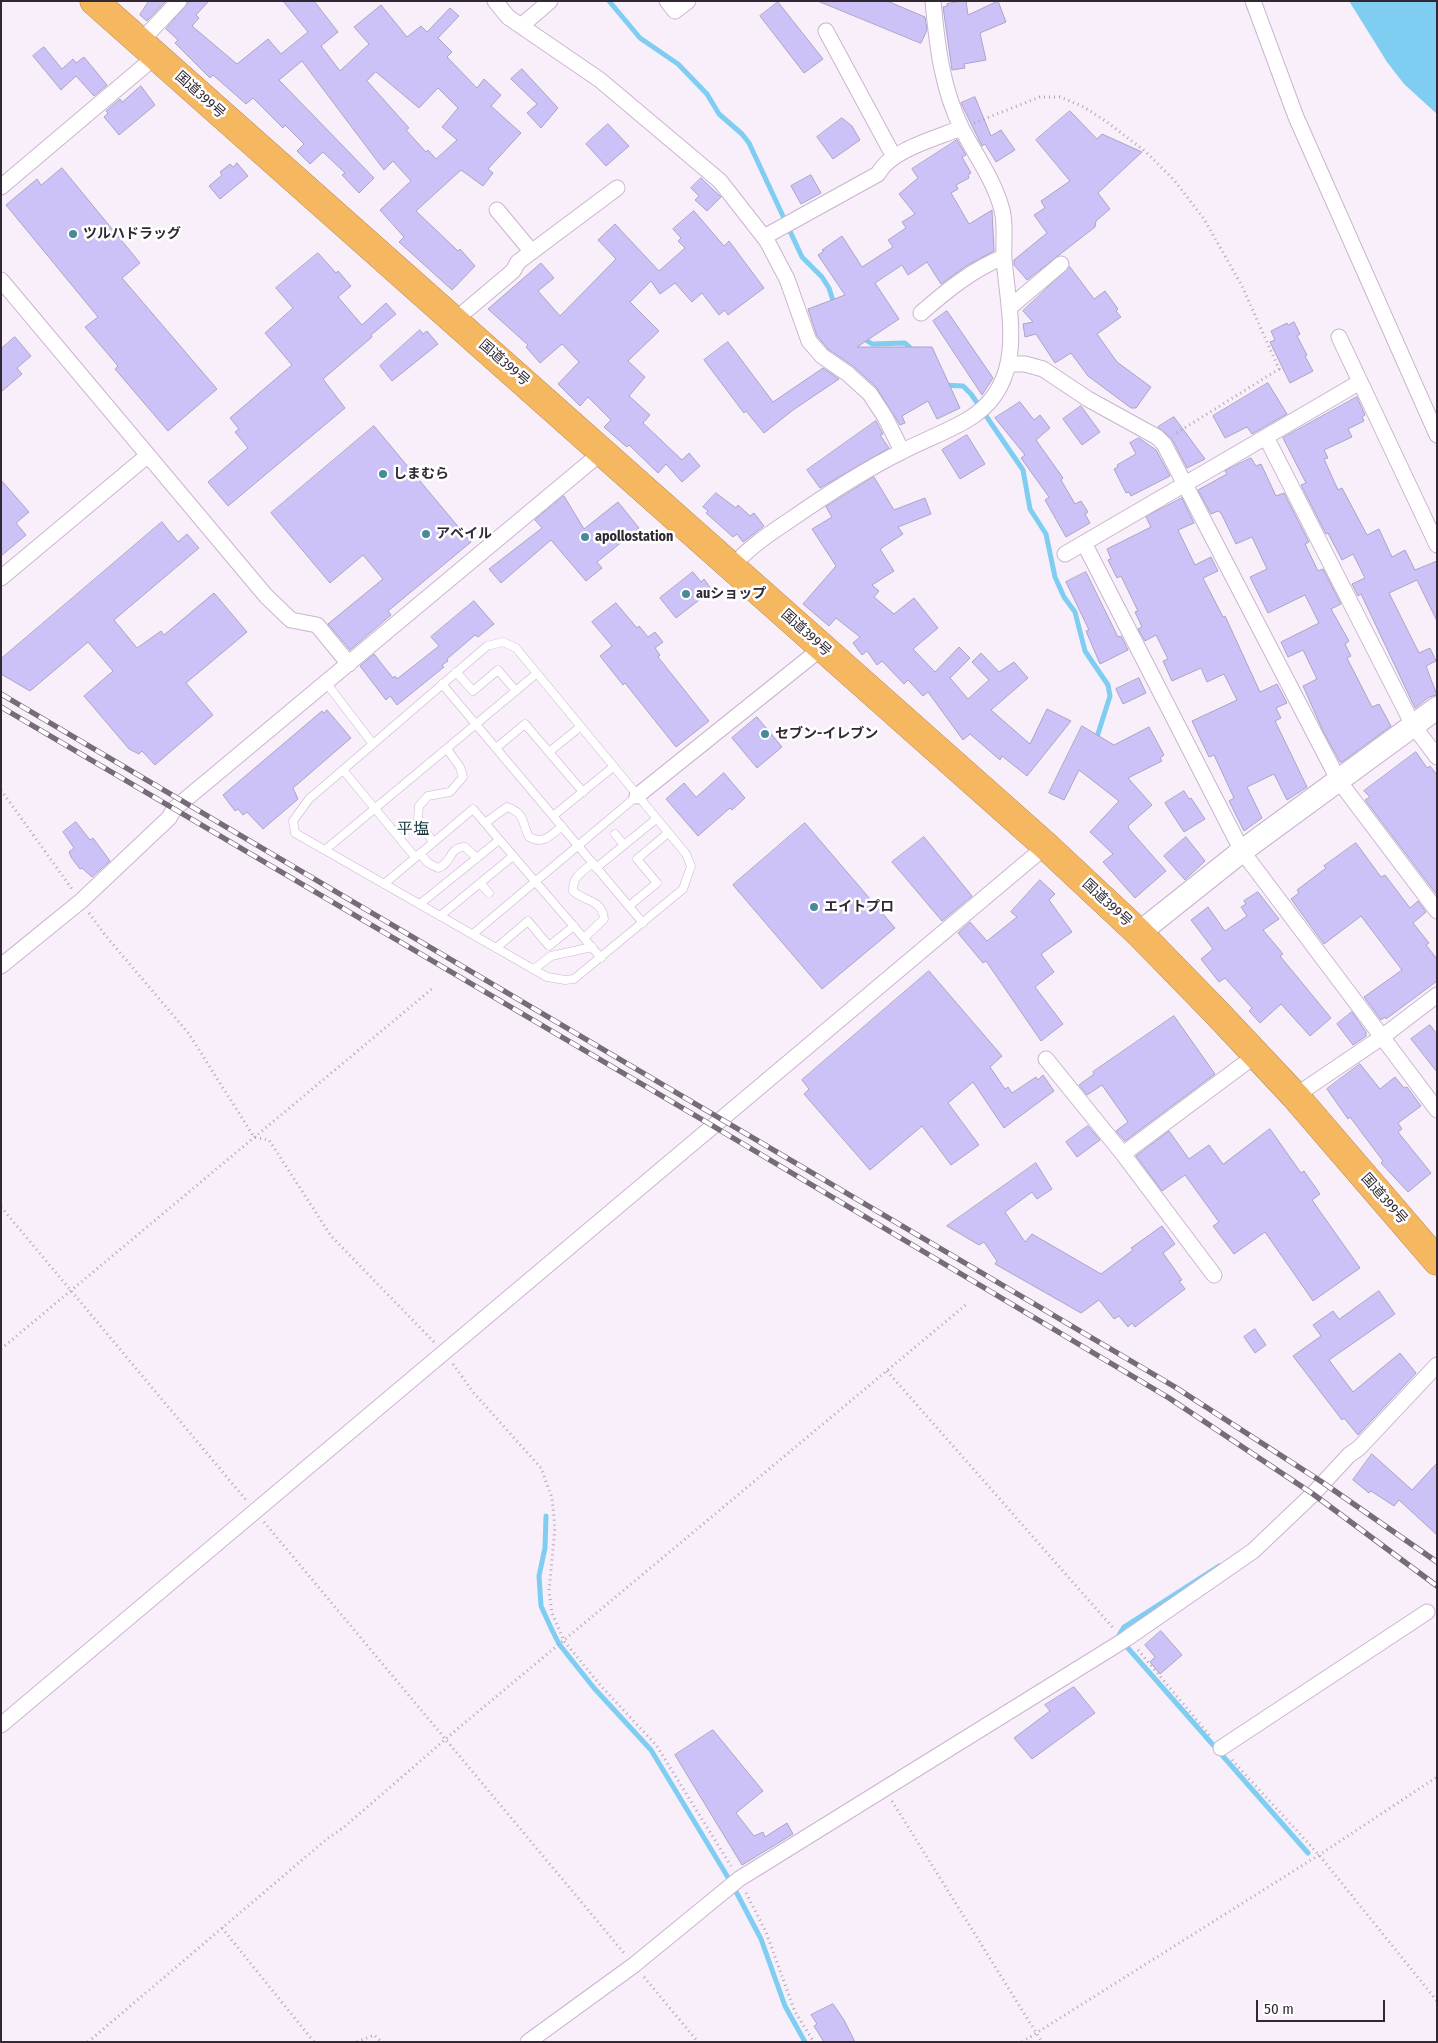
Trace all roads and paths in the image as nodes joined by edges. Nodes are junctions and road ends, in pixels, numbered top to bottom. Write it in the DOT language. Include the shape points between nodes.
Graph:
graph roads {
  1 [pos="94,1"];
  2 [pos="179,1"];
  3 [pos="495,1"];
  4 [pos="550,1"];
  5 [pos="667,1"];
  6 [pos="688,1"];
  7 [pos="933,1"];
  8 [pos="1253,1"];
  9 [pos="521,26"];
  10 [pos="826,31"];
  11 [pos="148,49"];
  12 [pos="961,128"];
  13 [pos="894,157"];
  14 [pos="1,187"];
  15 [pos="617,188"];
  16 [pos="497,210"];
  17 [pos="764,237"];
  18 [pos="532,252"];
  19 [pos="1004,257"];
  20 [pos="1061,264"];
  21 [pos="1,280"];
  22 [pos="1009,308"];
  23 [pos="921,313"];
  24 [pos="455,320"];
  25 [pos="1339,336"];
  26 [pos="1009,364"];
  27 [pos="1360,382"];
  28 [pos="1437,435"];
  29 [pos="1266,437"];
  30 [pos="1161,441"];
  31 [pos="602,452"];
  32 [pos="902,452"];
  33 [pos="147,456"];
  34 [pos="1186,484"];
  35 [pos="1084,543"];
  36 [pos="1437,545"];
  37 [pos="1065,554"];
  38 [pos="732,567"];
  39 [pos="1,578"];
  40 [pos="822,647"];
  41 [pos="349,664"];
  42 [pos="456,672"];
  43 [pos="536,674"];
  44 [pos="327,684"];
  45 [pos="442,684"];
  46 [pos="516,691"];
  47 [pos="1437,708"];
  48 [pos="476,724"];
  49 [pos="1413,725"];
  50 [pos="580,727"];
  51 [pos="373,744"];
  52 [pos="496,748"];
  53 [pos="446,749"];
  54 [pos="548,752"];
  55 [pos="1437,757"];
  56 [pos="613,767"];
  57 [pos="343,770"];
  58 [pos="1339,780"];
  59 [pos="1,790"];
  60 [pos="583,792"];
  61 [pos="637,796"];
  62 [pos="375,808"];
  63 [pos="553,816"];
  64 [pos="656,819"];
  65 [pos="485,823"];
  66 [pos="562,826"];
  67 [pos="668,833"];
  68 [pos="615,834"];
  69 [pos="499,840"];
  70 [pos="433,842"];
  71 [pos="624,845"];
  72 [pos="578,846"];
  73 [pos="1046,846"];
  74 [pos="325,850"];
  75 [pos="1242,850"];
  76 [pos="417,855"];
  77 [pos="513,856"];
  78 [pos="477,858"];
  79 [pos="595,866"];
  80 [pos="535,882"];
  81 [pos="480,883"];
  82 [pos="384,884"];
  83 [pos="489,893"];
  84 [pos="81,901"];
  85 [pos="420,904"];
  86 [pos="629,906"];
  87 [pos="1437,912"];
  88 [pos="440,916"];
  89 [pos="643,923"];
  90 [pos="574,926"];
  91 [pos="1139,933"];
  92 [pos="473,934"];
  93 [pos="584,938"];
  94 [pos="592,947"];
  95 [pos="496,948"];
  96 [pos="601,958"];
  97 [pos="1,966"];
  98 [pos="534,969"];
  99 [pos="433,988"];
  100 [pos="1437,995"];
  101 [pos="1382,1037"];
  102 [pos="1256,1055"];
  103 [pos="1046,1059"];
  104 [pos="1295,1096"];
  105 [pos="1437,1110"];
  106 [pos="254,1137"];
  107 [pos="1123,1154"];
  108 [pos="1,1207"];
  109 [pos="1437,1261"];
  110 [pos="1214,1275"];
  111 [pos="71,1290"];
  112 [pos="968,1303"];
  113 [pos="1,1348"];
  114 [pos="444,1352"];
  115 [pos="1437,1365"];
  116 [pos="887,1371"];
  117 [pos="255,1512"];
  118 [pos="1427,1612"];
  119 [pos="1126,1639"];
  120 [pos="564,1641"];
  121 [pos="1,1725"];
  122 [pos="446,1740"];
  123 [pos="1221,1748"];
  124 [pos="1437,1776"];
  125 [pos="884,1788"];
  126 [pos="1319,1855"];
  127 [pos="739,1879"];
  128 [pos="221,1928"];
  129 [pos="634,1965"];
  130 [pos="1437,2001"];
  131 [pos="1036,2032"];
  132 [pos="88,2042"];
  133 [pos="314,2042"];
  134 [pos="357,2042"];
  135 [pos="382,2042"];
  136 [pos="528,2042"];
  137 [pos="698,2042"];
  138 [pos="814,2042"];
  139 [pos="1022,2042"];
  140 [pos="1042,2042"];
  1 -- 11 [label="highway, 国道399号"];
  2 -- 11 [label="street"];
  3 -- 9 [label="street" via="508,17"];
  4 -- 9 [label="street"];
  5 -- 6 [label="street" via="675,11"];
  7 -- 12 [label="street" via="938,55"];
  8 -- 28 [label="street" via="1296,118"];
  9 -- 17 [label="street" via="600,80 720,181"];
  10 -- 13 [label="street"];
  11 -- 14 [label="street"];
  11 -- 24 [label="highway, 国道399号"];
  12 -- 13 [label="street"];
  12 -- 19 [label="street" via="989,176 1002,212"];
  12 -- 30 [label="path" via="1040,97 1060,97 1082,106 1146,152 1174,180 1204,219 1242,286 1279,369 1204,418"];
  13 -- 17 [label="street" via="883,164 878,174"];
  15 -- 18 [label="street"];
  16 -- 18 [label="street"];
  17 -- 32 [label="street" via="787,279 809,341 822,356 870,394"];
  18 -- 24 [label="street"];
  19 -- 22 [label="street"];
  19 -- 23 [label="street" via="941,296"];
  20 -- 22 [label="street"];
  21 -- 33 [label="street"];
  22 -- 26 [label="street"];
  24 -- 31 [label="highway, 国道399号"];
  25 -- 27 [label="street"];
  26 -- 30 [label="street" via="1044,369"];
  26 -- 32 [label="street" via="1003,384 973,416"];
  27 -- 29 [label="street"];
  27 -- 36 [label="street"];
  29 -- 34 [label="street"];
  29 -- 49 [label="street"];
  30 -- 34 [label="street"];
  31 -- 38 [label="highway, 国道399号"];
  31 -- 41 [label="street"];
  32 -- 38 [label="street" via="822,498 752,546"];
  33 -- 39 [label="street"];
  33 -- 41 [label="street" via="279,611 291,620 316,625"];
  34 -- 35 [label="street"];
  34 -- 58 [label="street"];
  35 -- 37 [label="street"];
  35 -- 75 [label="street"];
  38 -- 40 [label="highway, 国道399号"];
  40 -- 61 [label="street"];
  40 -- 73 [label="highway, 国道399号"];
  41 -- 44 [label="street"];
  42 -- 43 [label="lane" via="487,646 503,642 516,648"];
  42 -- 45 [label="lane"];
  42 -- 46 [label="lane" via="473,692 498,670"];
  43 -- 46 [label="lane"];
  43 -- 50 [label="lane"];
  44 -- 51 [label="lane"];
  44 -- 84 [label="street" via="174,809 170,818"];
  45 -- 48 [label="lane"];
  45 -- 51 [label="lane"];
  46 -- 48 [label="lane"];
  47 -- 49 [label="street"];
  48 -- 52 [label="lane"];
  48 -- 53 [label="lane"];
  49 -- 55 [label="street"];
  49 -- 58 [label="street"];
  50 -- 54 [label="lane"];
  50 -- 56 [label="lane"];
  51 -- 57 [label="lane"];
  52 -- 54 [label="lane" via="525,724"];
  52 -- 63 [label="lane"];
  53 -- 62 [label="lane"];
  53 -- 70 [label="lane" via="460,767 463,777 450,792 428,796 419,806 418,820"];
  54 -- 60 [label="lane"];
  56 -- 60 [label="lane"];
  56 -- 61 [label="lane"];
  57 -- 62 [label="lane"];
  57 -- 74 [label="lane" via="309,799 294,821 294,833"];
  58 -- 75 [label="street"];
  58 -- 87 [label="street"];
  59 -- 84 [label="path"];
  60 -- 63 [label="lane"];
  61 -- 64 [label="lane"];
  61 -- 72 [label="lane"];
  62 -- 74 [label="lane"];
  62 -- 76 [label="lane"];
  63 -- 66 [label="lane"];
  64 -- 67 [label="lane"];
  64 -- 71 [label="lane"];
  65 -- 66 [label="lane" via="508,807 519,812 529,837 536,841 543,841"];
  65 -- 69 [label="lane"];
  65 -- 70 [label="lane" via="472,809"];
  66 -- 72 [label="lane"];
  67 -- 86 [label="lane" via="637,858 657,883"];
  67 -- 89 [label="lane" via="686,854 691,866 688,878 683,889"];
  68 -- 71 [label="lane"];
  69 -- 77 [label="lane"];
  69 -- 78 [label="lane"];
  70 -- 76 [label="lane"];
  71 -- 79 [label="lane"];
  72 -- 79 [label="lane"];
  72 -- 80 [label="lane"];
  73 -- 91 [label="highway, 国道399号"];
  73 -- 114 [label="street"];
  74 -- 82 [label="lane"];
  75 -- 91 [label="street"];
  75 -- 101 [label="street"];
  76 -- 78 [label="lane" via="438,868 447,863 453,850 460,847 465,847"];
  76 -- 82 [label="lane"];
  77 -- 80 [label="lane"];
  77 -- 81 [label="lane"];
  78 -- 85 [label="lane"];
  79 -- 86 [label="lane"];
  79 -- 93 [label="lane" via="577,876 573,884 573,891 594,901 603,911 604,919"];
  80 -- 90 [label="lane"];
  80 -- 92 [label="lane"];
  81 -- 83 [label="lane"];
  81 -- 88 [label="lane"];
  82 -- 85 [label="lane"];
  84 -- 97 [label="street"];
  84 -- 106 [label="path" via="105,935 189,1034"];
  85 -- 88 [label="lane"];
  86 -- 89 [label="lane"];
  88 -- 92 [label="lane"];
  89 -- 96 [label="lane"];
  90 -- 93 [label="lane"];
  90 -- 95 [label="lane" via="549,946 528,921"];
  91 -- 102 [label="highway, 国道399号"];
  92 -- 95 [label="lane"];
  93 -- 94 [label="lane"];
  94 -- 96 [label="lane"];
  94 -- 98 [label="lane" via="551,956"];
  95 -- 98 [label="lane"];
  96 -- 98 [label="lane" via="574,979 547,977"];
  99 -- 106 [label="path"];
  100 -- 101 [label="street"];
  101 -- 104 [label="street"];
  101 -- 105 [label="street"];
  102 -- 104 [label="highway, 国道399号"];
  102 -- 107 [label="street"];
  103 -- 107 [label="street"];
  104 -- 109 [label="highway, 国道399号"];
  106 -- 111 [label="path"];
  106 -- 114 [label="path" via="269,1140 331,1236"];
  107 -- 110 [label="street"];
  108 -- 111 [label="path"];
  111 -- 113 [label="path"];
  111 -- 117 [label="path"];
  112 -- 116 [label="path"];
  114 -- 117 [label="street"];
  114 -- 120 [label="path" via="473,1392 541,1468 552,1498 555,1528 549,1591 552,1613"];
  115 -- 119 [label="street" via="1359,1448 1348,1455 1313,1494 1253,1551"];
  116 -- 119 [label="path" via="1119,1635"];
  116 -- 120 [label="path"];
  117 -- 121 [label="street"];
  117 -- 122 [label="path"];
  118 -- 123 [label="street"];
  119 -- 123 [label="path" via="1133,1643"];
  119 -- 125 [label="street"];
  120 -- 122 [label="path"];
  120 -- 127 [label="path" via="656,1745"];
  122 -- 128 [label="path"];
  122 -- 129 [label="path"];
  123 -- 126 [label="path"];
  124 -- 126 [label="path"];
  125 -- 127 [label="street"];
  125 -- 131 [label="path"];
  126 -- 130 [label="path"];
  126 -- 131 [label="path"];
  127 -- 129 [label="street"];
  127 -- 138 [label="path" via="766,1932 795,2012"];
  128 -- 132 [label="path"];
  128 -- 133 [label="path"];
  129 -- 136 [label="street"];
  129 -- 137 [label="path"];
  131 -- 139 [label="path"];
  131 -- 140 [label="path"];
  134 -- 135 [label="path" via="374,2035"];
}
